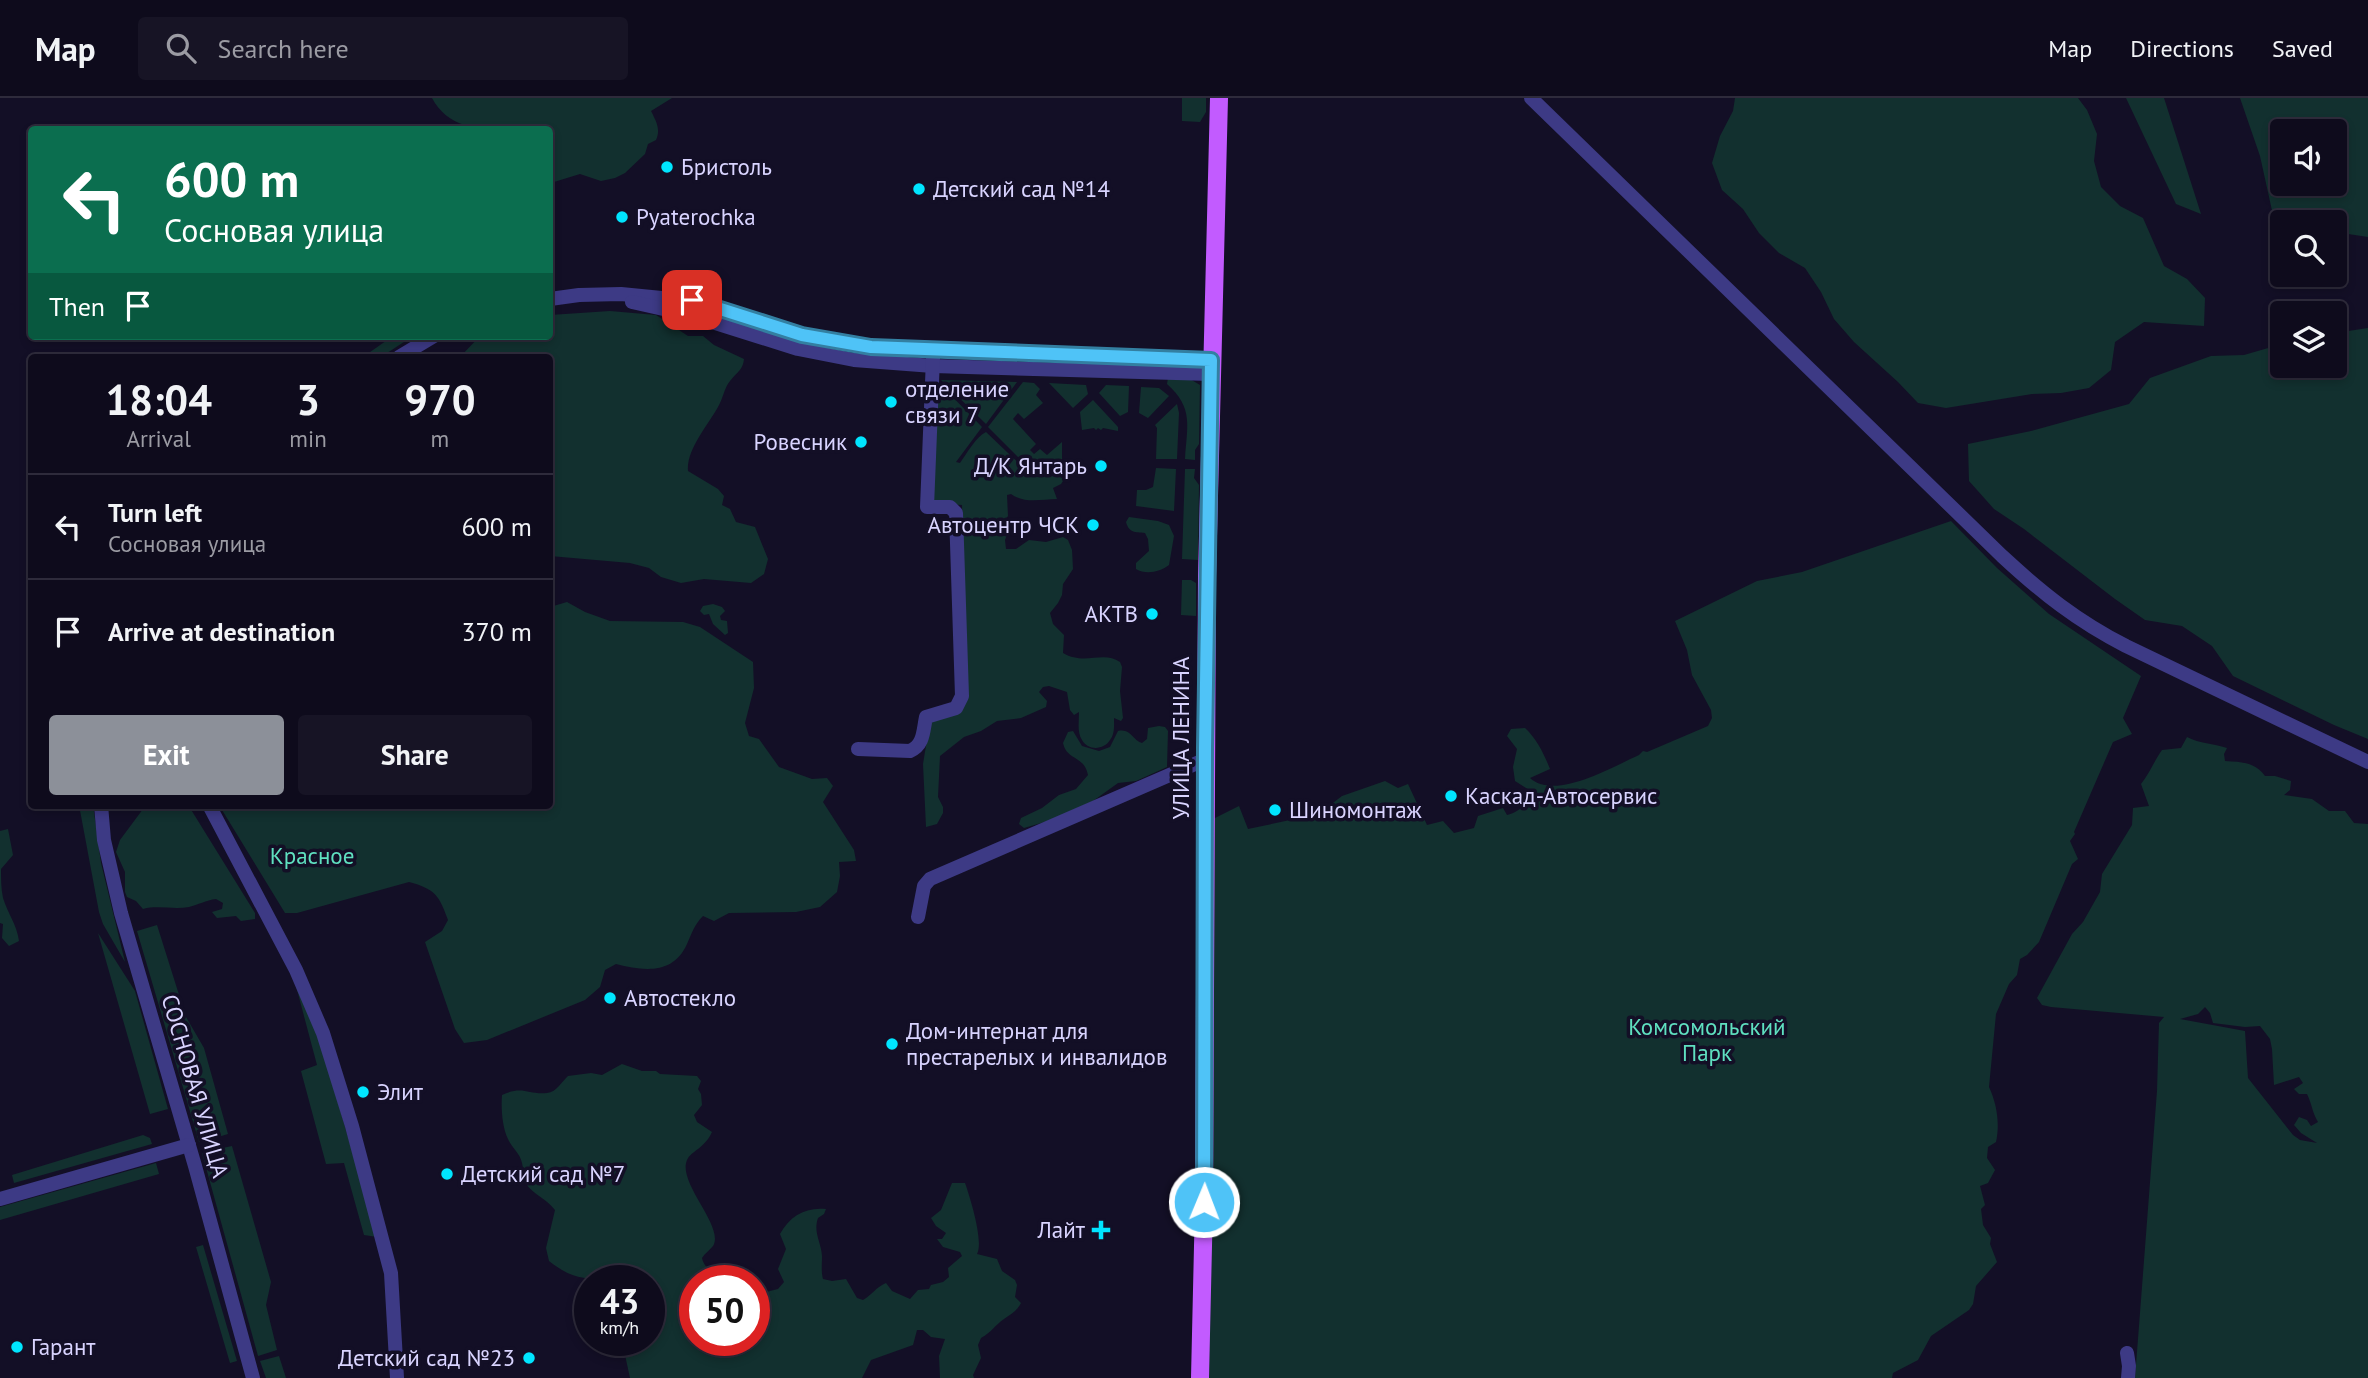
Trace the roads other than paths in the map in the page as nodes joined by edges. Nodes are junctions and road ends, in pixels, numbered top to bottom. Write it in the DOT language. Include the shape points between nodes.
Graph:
graph roads {
  1 [pos="1219,98"];
  2 [pos="1531,98"];
  3 [pos="579,295"];
  4 [pos="553,299"];
  5 [pos="427,340"];
  6 [pos="934,350"];
  7 [pos="404,354"];
  8 [pos="933,366"];
  9 [pos="1211,367"];
  10 [pos="858,749"];
  11 [pos="1205,760"];
  12 [pos="2368,762"];
  13 [pos="101,809"];
  14 [pos="211,809"];
  15 [pos="918,917"];
  16 [pos="189,1145"];
  17 [pos="0,1199"];
  18 [pos="2127,1353"];
  19 [pos="253,1378"];
  20 [pos="397,1378"];
  21 [pos="1200,1378"];
  22 [pos="2128,1378"];
  1 -- 9 [label="main road, УЛИЦА ЛЕНИНА"];
  2 -- 12 [label="street" via="2001,556 2059,606 2126,646"];
  3 -- 4 [label="street"];
  3 -- 6 [label="street" via="692,300 829,341"];
  3 -- 8 [label="street" via="667,309 827,356"];
  5 -- 7 [label="street"];
  6 -- 8 [label="street"];
  6 -- 9 [label="street"];
  8 -- 9 [label="street"];
  8 -- 10 [label="street" via="927,507 950,507 956,513 962,696 956,708 926,717 917,748"];
  9 -- 11 [label="main road, УЛИЦА ЛЕНИНА"];
  11 -- 15 [label="street" via="930,879 924,886"];
  11 -- 21 [label="main road, УЛИЦА ЛЕНИНА"];
  13 -- 16 [label="street, СОСНОВАЯ УЛИЦА" via="121,913"];
  14 -- 20 [label="street" via="296,970 323,1033 391,1272"];
  16 -- 17 [label="street"];
  16 -- 19 [label="street, СОСНОВАЯ УЛИЦА"];
  18 -- 22 [label="street"];
}
